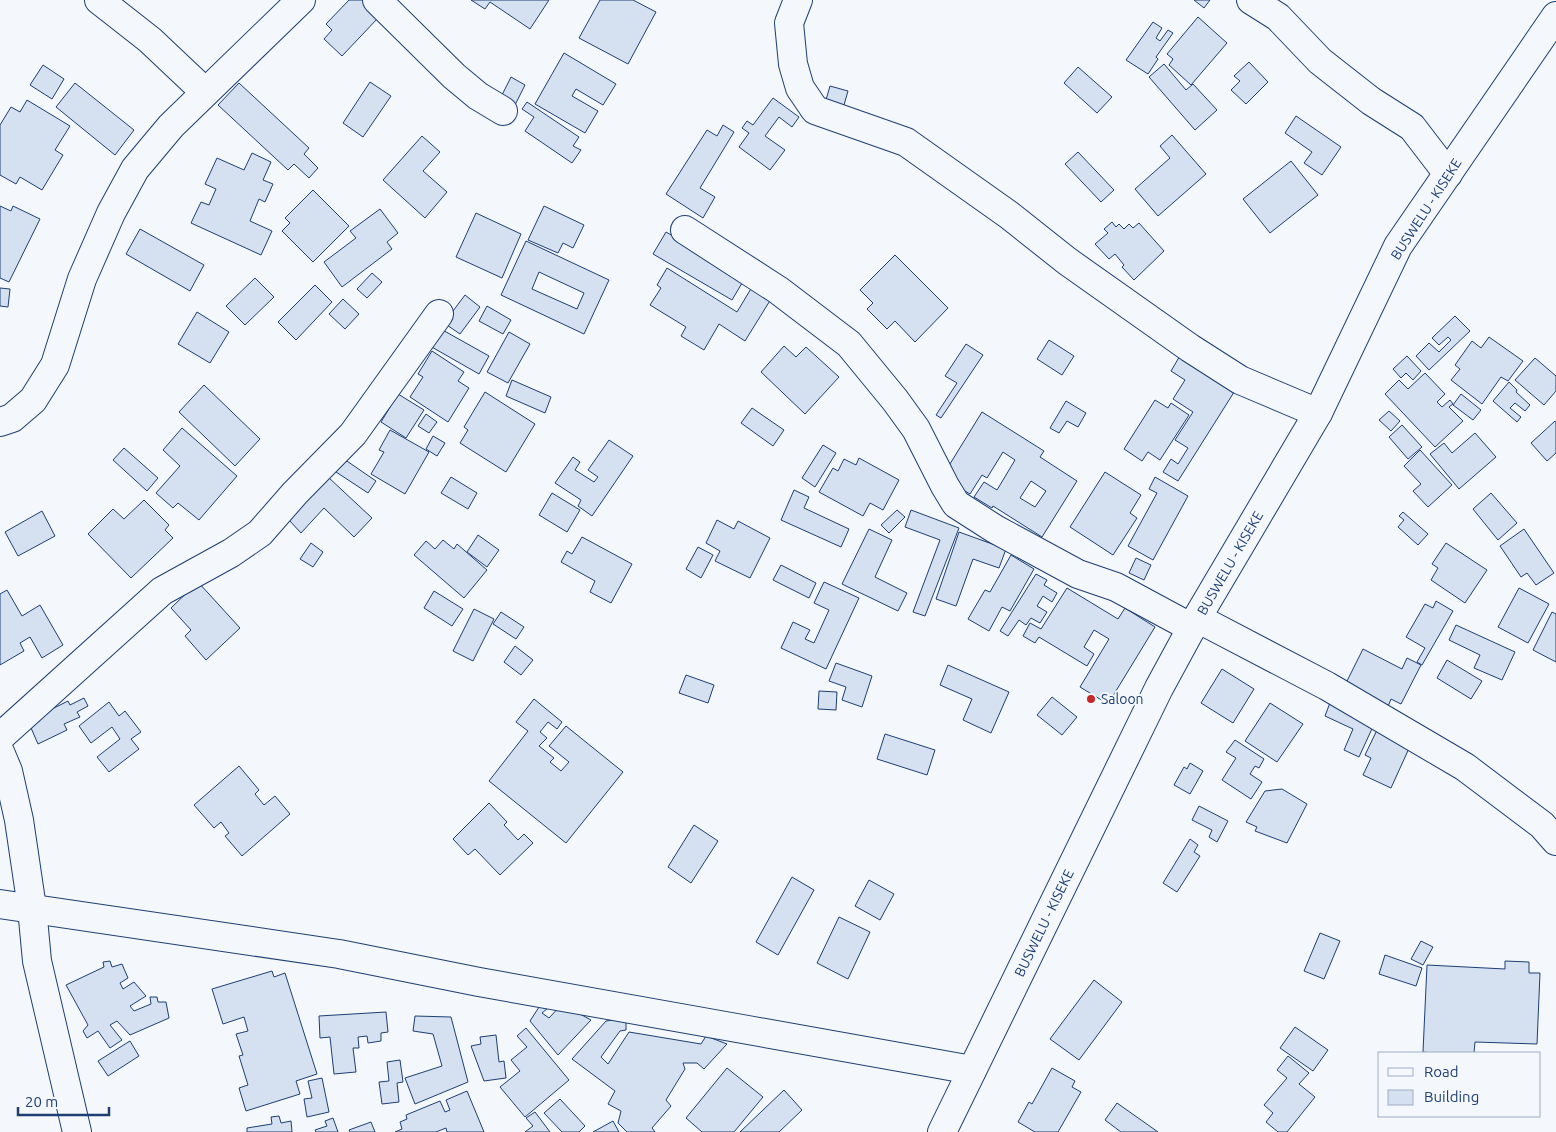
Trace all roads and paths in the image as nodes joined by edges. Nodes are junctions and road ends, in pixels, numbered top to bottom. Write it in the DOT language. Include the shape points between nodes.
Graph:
graph roads {
  1 [pos="99,0"];
  2 [pos="301,0"];
  3 [pos="377,0"];
  4 [pos="798,0"];
  5 [pos="1251,0"];
  6 [pos="1555,20"];
  7 [pos="205,92"];
  8 [pos="503,111"];
  9 [pos="1448,174"];
  10 [pos="685,230"];
  11 [pos="439,314"];
  12 [pos="1318,413"];
  13 [pos="0,422"];
  14 [pos="1194,623"];
  15 [pos="0,737"];
  16 [pos="0,752"];
  17 [pos="1556,841"];
  18 [pos="0,904"];
  19 [pos="32,908"];
  20 [pos="972,1070"];
  21 [pos="77,1132"];
  22 [pos="942,1132"];
  1 -- 7 [label="street" via="150,40"];
  2 -- 7 [label="street"];
  3 -- 8 [label="street" via="454,76"];
  4 -- 12 [label="street" via="789,22 793,64 800,88 815,110 906,142 1190,348 1240,380"];
  5 -- 9 [label="street" via="1278,18 1327,67 1412,127"];
  6 -- 9 [label="street, BUSWELU - KISEKE"];
  7 -- 13 [label="street" via="170,126 136,169 111,212 82,278 55,365 33,400 12,418"];
  9 -- 12 [label="street, BUSWELU - KISEKE" via="1398,246"];
  10 -- 14 [label="street" via="778,290 848,344 916,429 956,504 1078,574 1116,587"];
  11 -- 15 [label="street" via="354,434 260,533 231,553 162,590"];
  12 -- 14 [label="street, BUSWELU - KISEKE"];
  14 -- 17 [label="street" via="1327,686 1465,767 1542,825"];
  14 -- 20 [label="street, BUSWELU - KISEKE"];
  16 -- 19 [label="street" via="8,771 19,820"];
  18 -- 19 [label="street"];
  19 -- 20 [label="street" via="339,954"];
  19 -- 21 [label="street" via="37,961"];
  20 -- 22 [label="street, BUSWELU - KISEKE"];
}
